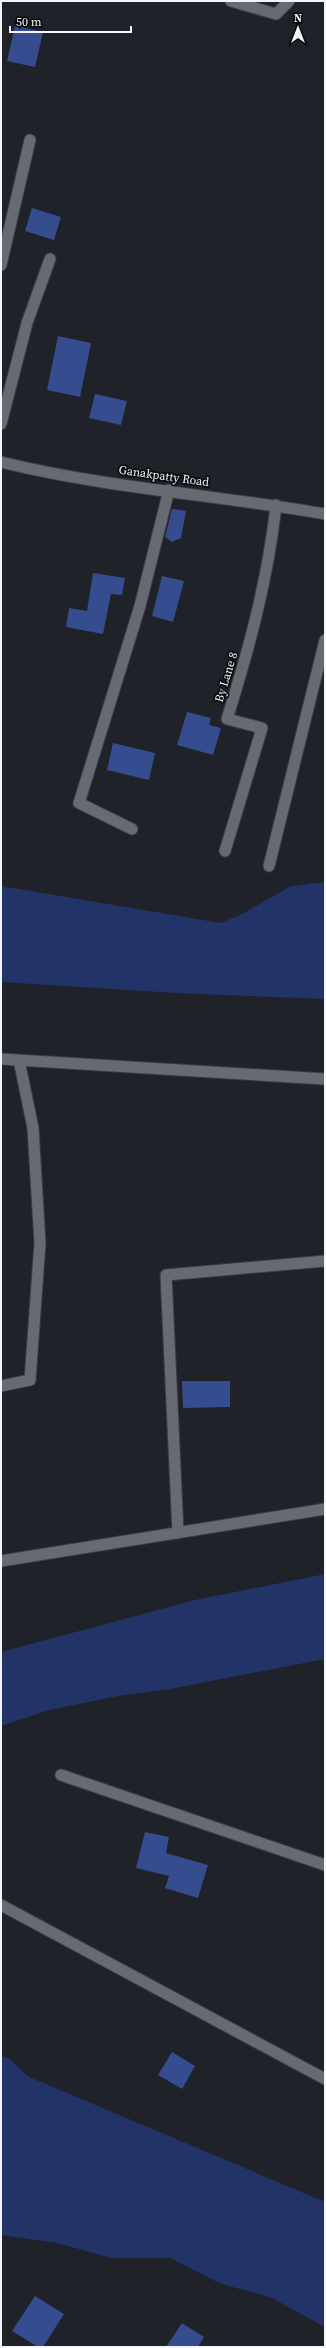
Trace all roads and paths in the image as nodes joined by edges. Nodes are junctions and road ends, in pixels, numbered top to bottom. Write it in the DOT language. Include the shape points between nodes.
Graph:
graph roads {
  1 [pos="231,1"];
  2 [pos="289,1"];
  3 [pos="30,140"];
  4 [pos="50,259"];
  5 [pos="1,265"];
  6 [pos="1,424"];
  7 [pos="1,462"];
  8 [pos="169,490"];
  9 [pos="276,505"];
  10 [pos="325,514"];
  11 [pos="325,640"];
  12 [pos="132,829"];
  13 [pos="225,850"];
  14 [pos="269,866"];
  15 [pos="1,1059"];
  16 [pos="19,1060"];
  17 [pos="325,1079"];
  18 [pos="325,1262"];
  19 [pos="1,1386"];
  20 [pos="325,1509"];
  21 [pos="178,1533"];
  22 [pos="1,1561"];
  23 [pos="61,1776"];
  24 [pos="325,1865"];
  25 [pos="1,1905"];
  26 [pos="325,2079"];
  1 -- 2 [label="street" via="276,14"];
  3 -- 5 [label="street"];
  4 -- 6 [label="street" via="27,323"];
  7 -- 8 [label="street, Ganakpatty Road" via="55,475"];
  8 -- 9 [label="street, Ganakpatty Road"];
  8 -- 12 [label="street" via="140,606 80,803"];
  9 -- 10 [label="street, Ganakpatty Road"];
  9 -- 13 [label="street, By Lane 8" via="270,556 248,654 227,719 262,728"];
  11 -- 14 [label="street"];
  15 -- 16 [label="street"];
  16 -- 17 [label="street"];
  16 -- 19 [label="street" via="33,1128 40,1243 30,1380"];
  18 -- 21 [label="street" via="166,1274"];
  20 -- 21 [label="street"];
  21 -- 22 [label="street"];
  23 -- 24 [label="street"];
  25 -- 26 [label="street"];
}
